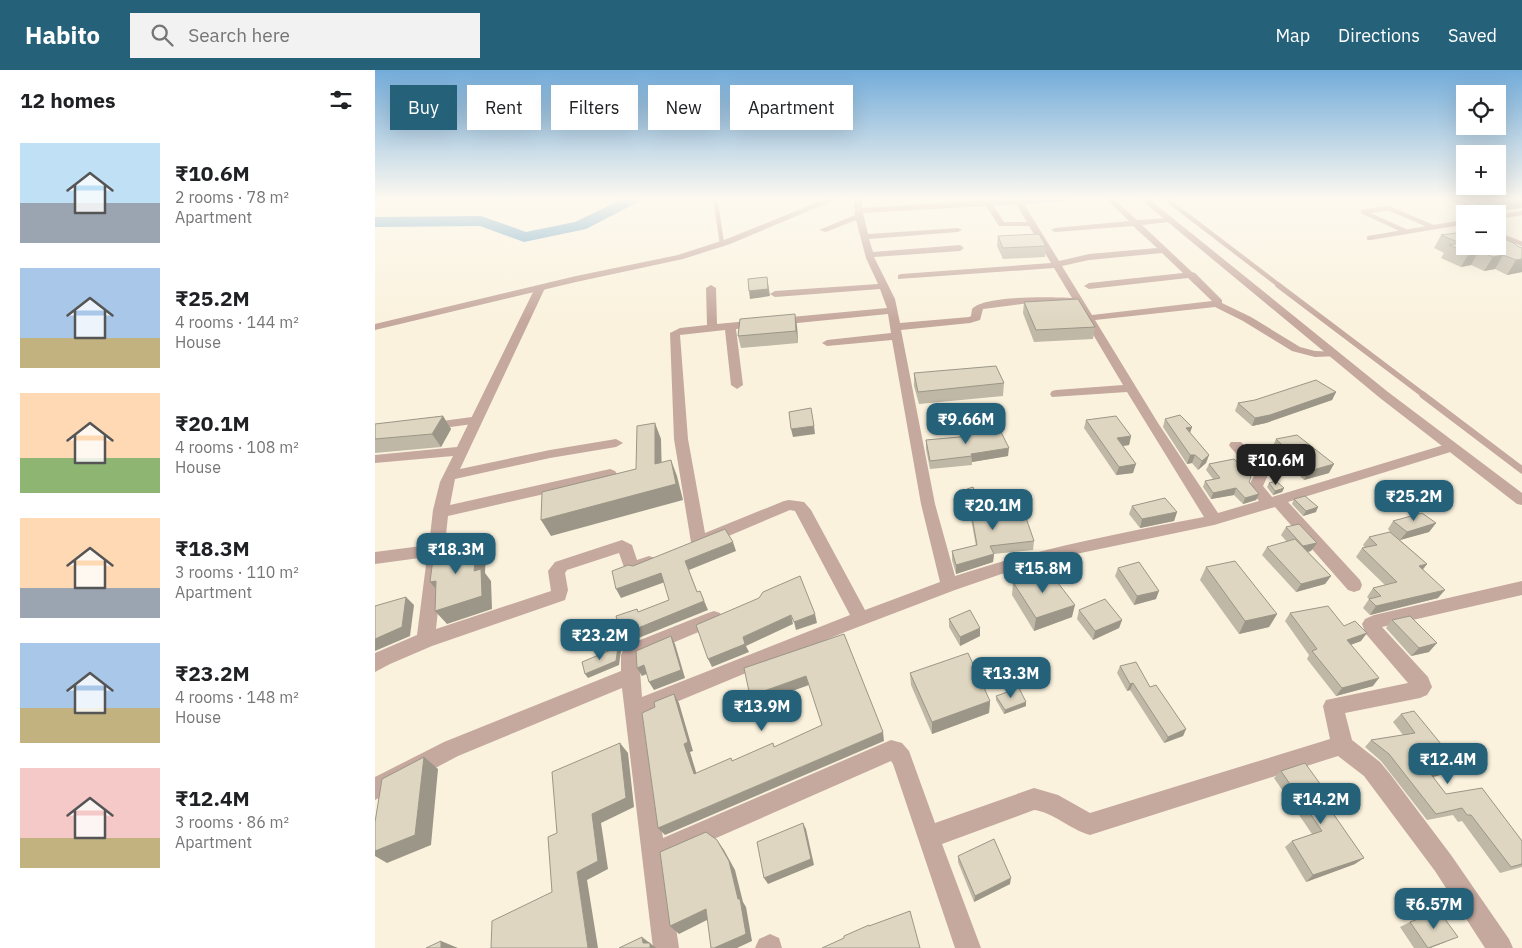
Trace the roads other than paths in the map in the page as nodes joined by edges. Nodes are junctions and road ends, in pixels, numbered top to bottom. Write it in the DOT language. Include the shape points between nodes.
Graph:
graph roads {
  1 [pos="721,240"];
  2 [pos="732,240"];
  3 [pos="865,240"];
  4 [pos="1043,240"];
  5 [pos="1155,240"];
  6 [pos="1193,240"];
  7 [pos="1220,240"];
  8 [pos="722,244"];
  9 [pos="960,248"];
  10 [pos="1165,250"];
  11 [pos="869,255"];
  12 [pos="1057,263"];
  13 [pos="1192,275"];
  14 [pos="901,277"];
  15 [pos="883,286"];
  16 [pos="1089,286"];
  17 [pos="540,288"];
  18 [pos="711,288"];
  19 [pos="775,294"];
  20 [pos="1079,301"];
  21 [pos="1215,304"];
  22 [pos="891,311"];
  23 [pos="1089,318"];
  24 [pos="730,326"];
  25 [pos="375,328"];
  26 [pos="712,328"];
  27 [pos="895,331"];
  28 [pos="827,343"];
  29 [pos="1333,354"];
  30 [pos="737,385"];
  31 [pos="1131,388"];
  32 [pos="1055,394"];
  33 [pos="476,420"];
  34 [pos="430,426"];
  35 [pos="616,443"];
  36 [pos="1236,445"];
  37 [pos="1452,447"];
  38 [pos="461,451"];
  39 [pos="375,459"];
  40 [pos="1522,470"];
  41 [pos="610,474"];
  42 [pos="450,476"];
  43 [pos="1522,500"];
  44 [pos="1274,502"];
  45 [pos="441,512"];
  46 [pos="1214,520"];
  47 [pos="699,542"];
  48 [pos="681,549"];
  49 [pos="436,550"];
  50 [pos="663,556"];
  51 [pos="375,558"];
  52 [pos="949,585"];
  53 [pos="1354,585"];
  54 [pos="1522,588"];
  55 [pos="727,612"];
  56 [pos="861,619"];
  57 [pos="426,640"];
  58 [pos="375,664"];
  59 [pos="630,676"];
  60 [pos="634,710"];
  61 [pos="1341,744"];
  62 [pos="375,789"];
  63 [pos="929,837"];
  64 [pos="654,853"];
  65 [pos="666,948"];
  66 [pos="969,948"];
  67 [pos="1500,948"];
  1 -- 8 [label="lane"];
  2 -- 8 [label="street"];
  3 -- 11 [label="street"];
  4 -- 12 [label="street"];
  5 -- 10 [label="street"];
  6 -- 29 [label="street"];
  7 -- 40 [label="lane"];
  8 -- 17 [label="street" via="651,264"];
  9 -- 11 [label="street"];
  10 -- 12 [label="street" via="1089,256"];
  10 -- 13 [label="street"];
  11 -- 15 [label="street"];
  12 -- 14 [label="street" via="1044,267"];
  12 -- 20 [label="street"];
  13 -- 16 [label="street"];
  13 -- 21 [label="street" via="1218,300"];
  15 -- 19 [label="street"];
  15 -- 22 [label="street" via="890,299"];
  17 -- 25 [label="street"];
  17 -- 33 [label="street"];
  18 -- 26 [label="street"];
  20 -- 23 [label="street"];
  20 -- 27 [label="street" via="1014,301 980,307 975,318 969,320"];
  21 -- 23 [label="street"];
  21 -- 29 [label="street" via="1247,318 1296,349"];
  22 -- 24 [label="street"];
  22 -- 27 [label="street"];
  23 -- 31 [label="street"];
  24 -- 26 [label="street"];
  24 -- 30 [label="street"];
  26 -- 47 [label="street" via="675,333 681,439"];
  27 -- 28 [label="street"];
  27 -- 52 [label="street" via="928,504"];
  29 -- 37 [label="street"];
  31 -- 32 [label="street"];
  31 -- 46 [label="street"];
  33 -- 34 [label="lane"];
  33 -- 38 [label="street"];
  35 -- 42 [label="street"];
  36 -- 44 [label="street" via="1262,473 1255,487"];
  37 -- 43 [label="street"];
  37 -- 44 [label="street"];
  38 -- 39 [label="street"];
  38 -- 42 [label="street"];
  41 -- 45 [label="street"];
  42 -- 45 [label="street"];
  44 -- 46 [label="street"];
  44 -- 53 [label="street"];
  45 -- 49 [label="street"];
  46 -- 52 [label="street" via="1029,560"];
  47 -- 48 [label="street"];
  47 -- 56 [label="street" via="789,505 799,506"];
  49 -- 51 [label="street"];
  49 -- 57 [label="street"];
  50 -- 57 [label="street" via="633,568 623,546 561,566 556,571 559,595"];
  52 -- 56 [label="street"];
  54 -- 61 [label="street" via="1373,622 1372,629 1422,686 1333,706"];
  55 -- 59 [label="street" via="632,652"];
  56 -- 60 [label="street"];
  57 -- 58 [label="street"];
  59 -- 60 [label="street"];
  59 -- 62 [label="street" via="451,749"];
  60 -- 64 [label="street"];
  61 -- 63 [label="street" via="1090,824 1080,822 1055,803 1035,799"];
  61 -- 67 [label="street" via="1383,782"];
  63 -- 64 [label="street" via="902,758 891,750"];
  63 -- 66 [label="street"];
  64 -- 65 [label="street"];
}
